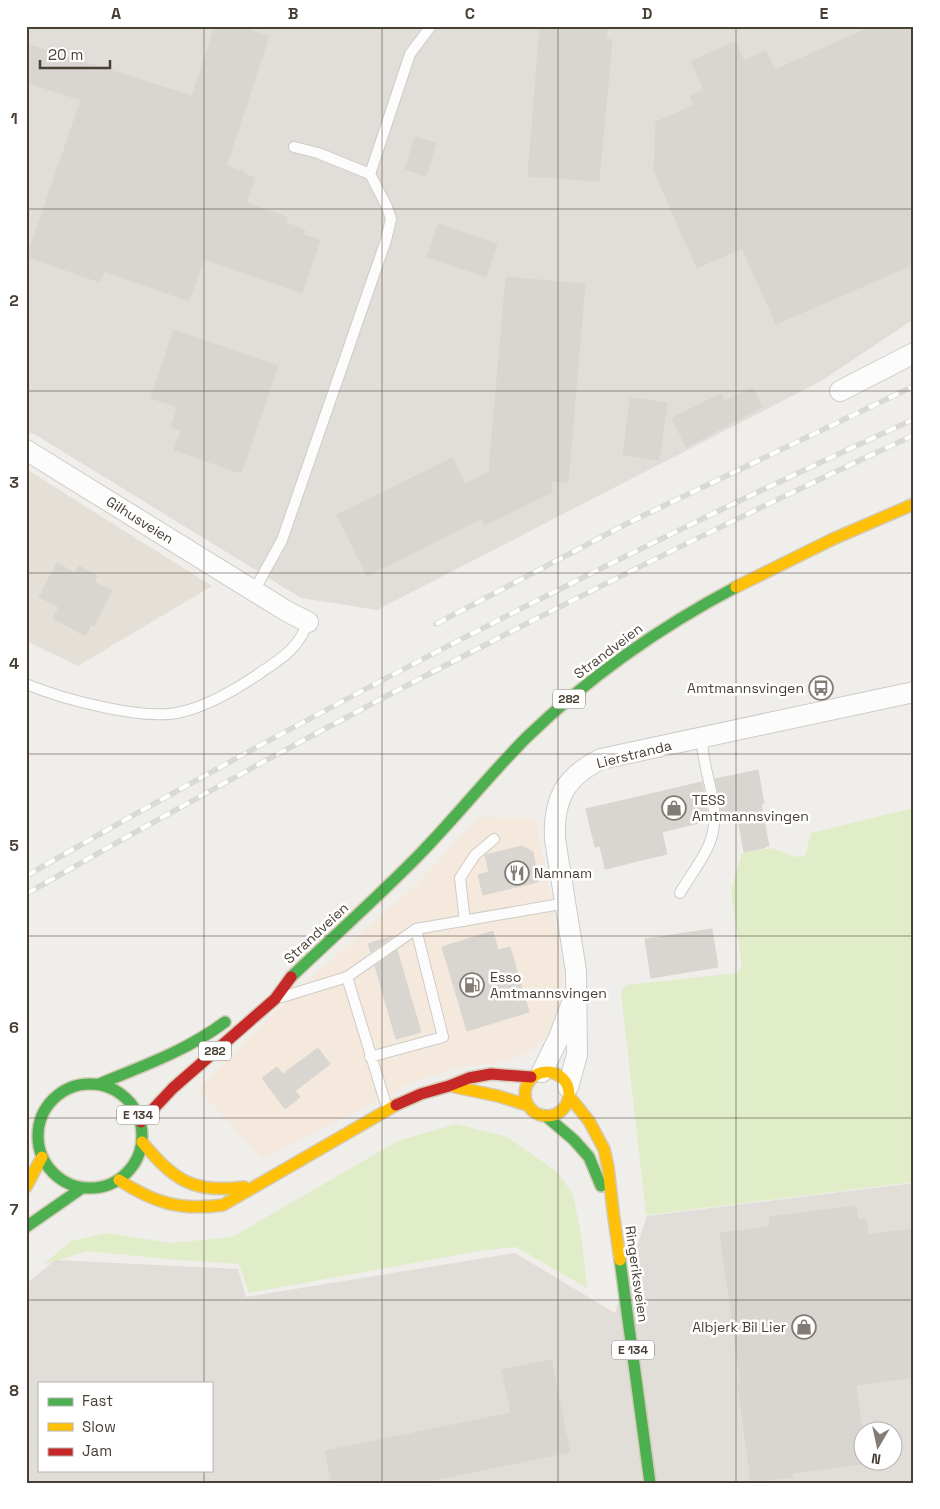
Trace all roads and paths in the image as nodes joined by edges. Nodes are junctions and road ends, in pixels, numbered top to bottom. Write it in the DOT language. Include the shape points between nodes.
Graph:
graph roads {
  1 [pos="431,26"];
  2 [pos="294,147"];
  3 [pos="370,174"];
  4 [pos="914,353"];
  5 [pos="840,391"];
  6 [pos="26,450"];
  7 [pos="914,504"];
  8 [pos="254,591"];
  9 [pos="308,622"];
  10 [pos="26,684"];
  11 [pos="914,692"];
  12 [pos="702,739"];
  13 [pos="494,839"];
  14 [pos="680,893"];
  15 [pos="566,903"];
  16 [pos="465,921"];
  17 [pos="416,929"];
  18 [pos="346,977"];
  19 [pos="287,980"];
  20 [pos="272,987"];
  21 [pos="576,992"];
  22 [pos="275,999"];
  23 [pos="235,1014"];
  24 [pos="370,1057"];
  25 [pos="536,1074"];
  26 [pos="99,1084"];
  27 [pos="449,1086"];
  28 [pos="569,1091"];
  29 [pos="527,1105"];
  30 [pos="47,1106"];
  31 [pos="387,1109"];
  32 [pos="31,1110"];
  33 [pos="546,1116"];
  34 [pos="141,1122"];
  35 [pos="142,1142"];
  36 [pos="26,1150"];
  37 [pos="42,1156"];
  38 [pos="119,1180"];
  39 [pos="253,1186"];
  40 [pos="26,1187"];
  41 [pos="82,1188"];
  42 [pos="614,1217"];
  43 [pos="26,1227"];
  44 [pos="650,1483"];
  1 -- 3 [label="lane" via="410,54"];
  2 -- 3 [label="lane"];
  3 -- 8 [label="lane" via="391,219 379,263 282,540"];
  4 -- 5 [label="street"];
  6 -- 8 [label="street, Gilhusveien"];
  7 -- 19 [label="main road, Strandveien / 282" via="804,552 728,590 644,640 604,670 532,733 393,882"];
  8 -- 9 [label="street, Gilhusveien"];
  9 -- 10 [label="lane" via="303,636 276,662 220,696 184,712 157,715 136,712 78,701"];
  11 -- 12 [label="street, Lierstranda"];
  12 -- 14 [label="lane" via="714,806 712,838"];
  12 -- 15 [label="street, Lierstranda" via="601,759 574,776 562,791 554,824"];
  13 -- 16 [label="lane" via="475,855 460,878"];
  15 -- 16 [label="lane"];
  15 -- 21 [label="street, Lierstranda" via="574,949"];
  16 -- 17 [label="lane"];
  17 -- 18 [label="lane"];
  17 -- 24 [label="lane" via="443,1037"];
  18 -- 22 [label="lane"];
  18 -- 24 [label="lane"];
  19 -- 20 [label="main road, Strandveien / 282"];
  19 -- 22 [label="main road, Strandveien / 282"];
  21 -- 25 [label="street, Lierstranda" via="558,1037"];
  21 -- 28 [label="street, Lierstranda" via="577,1055"];
  22 -- 34 [label="main road, Strandveien / 282" via="173,1088"];
  23 -- 26 [label="main road, 282" via="189,1048"];
  24 -- 31 [label="lane"];
  25 -- 27 [label="main road, E 134" via="490,1074"];
  25 -- 28 [label="main road, E 134" via="550,1071 558,1074"];
  25 -- 29 [label="main road" via="526,1083 524,1097"];
  26 -- 30 [label="main road, E 134" via="75,1086"];
  26 -- 34 [label="main road, E 134" via="126,1097"];
  27 -- 29 [label="main road, E 134"];
  27 -- 31 [label="main road, E 134"];
  28 -- 33 [label="main road" via="562,1111"];
  28 -- 42 [label="main road, Ringeriksveien / E 134" via="593,1126 604,1151 610,1172"];
  29 -- 33 [label="main road, E 134" via="535,1113"];
  30 -- 32 [label="main road, E 134"];
  30 -- 37 [label="main road" via="38,1130"];
  31 -- 39 [label="main road, E 134"];
  33 -- 42 [label="main road, Ringeriksveien / E 134" via="589,1158"];
  34 -- 35 [label="main road, E 134"];
  35 -- 38 [label="main road, E 134" via="135,1164"];
  35 -- 39 [label="main road, E 134" via="168,1171 194,1185 220,1190"];
  36 -- 37 [label="main road"];
  37 -- 40 [label="main road"];
  37 -- 41 [label="main road" via="54,1174"];
  38 -- 39 [label="main road, E 134" via="147,1197 182,1208 223,1205"];
  38 -- 41 [label="main road, E 134" via="101,1187"];
  41 -- 43 [label="main road"];
  42 -- 44 [label="main road, Ringeriksveien / E 134"];
}
